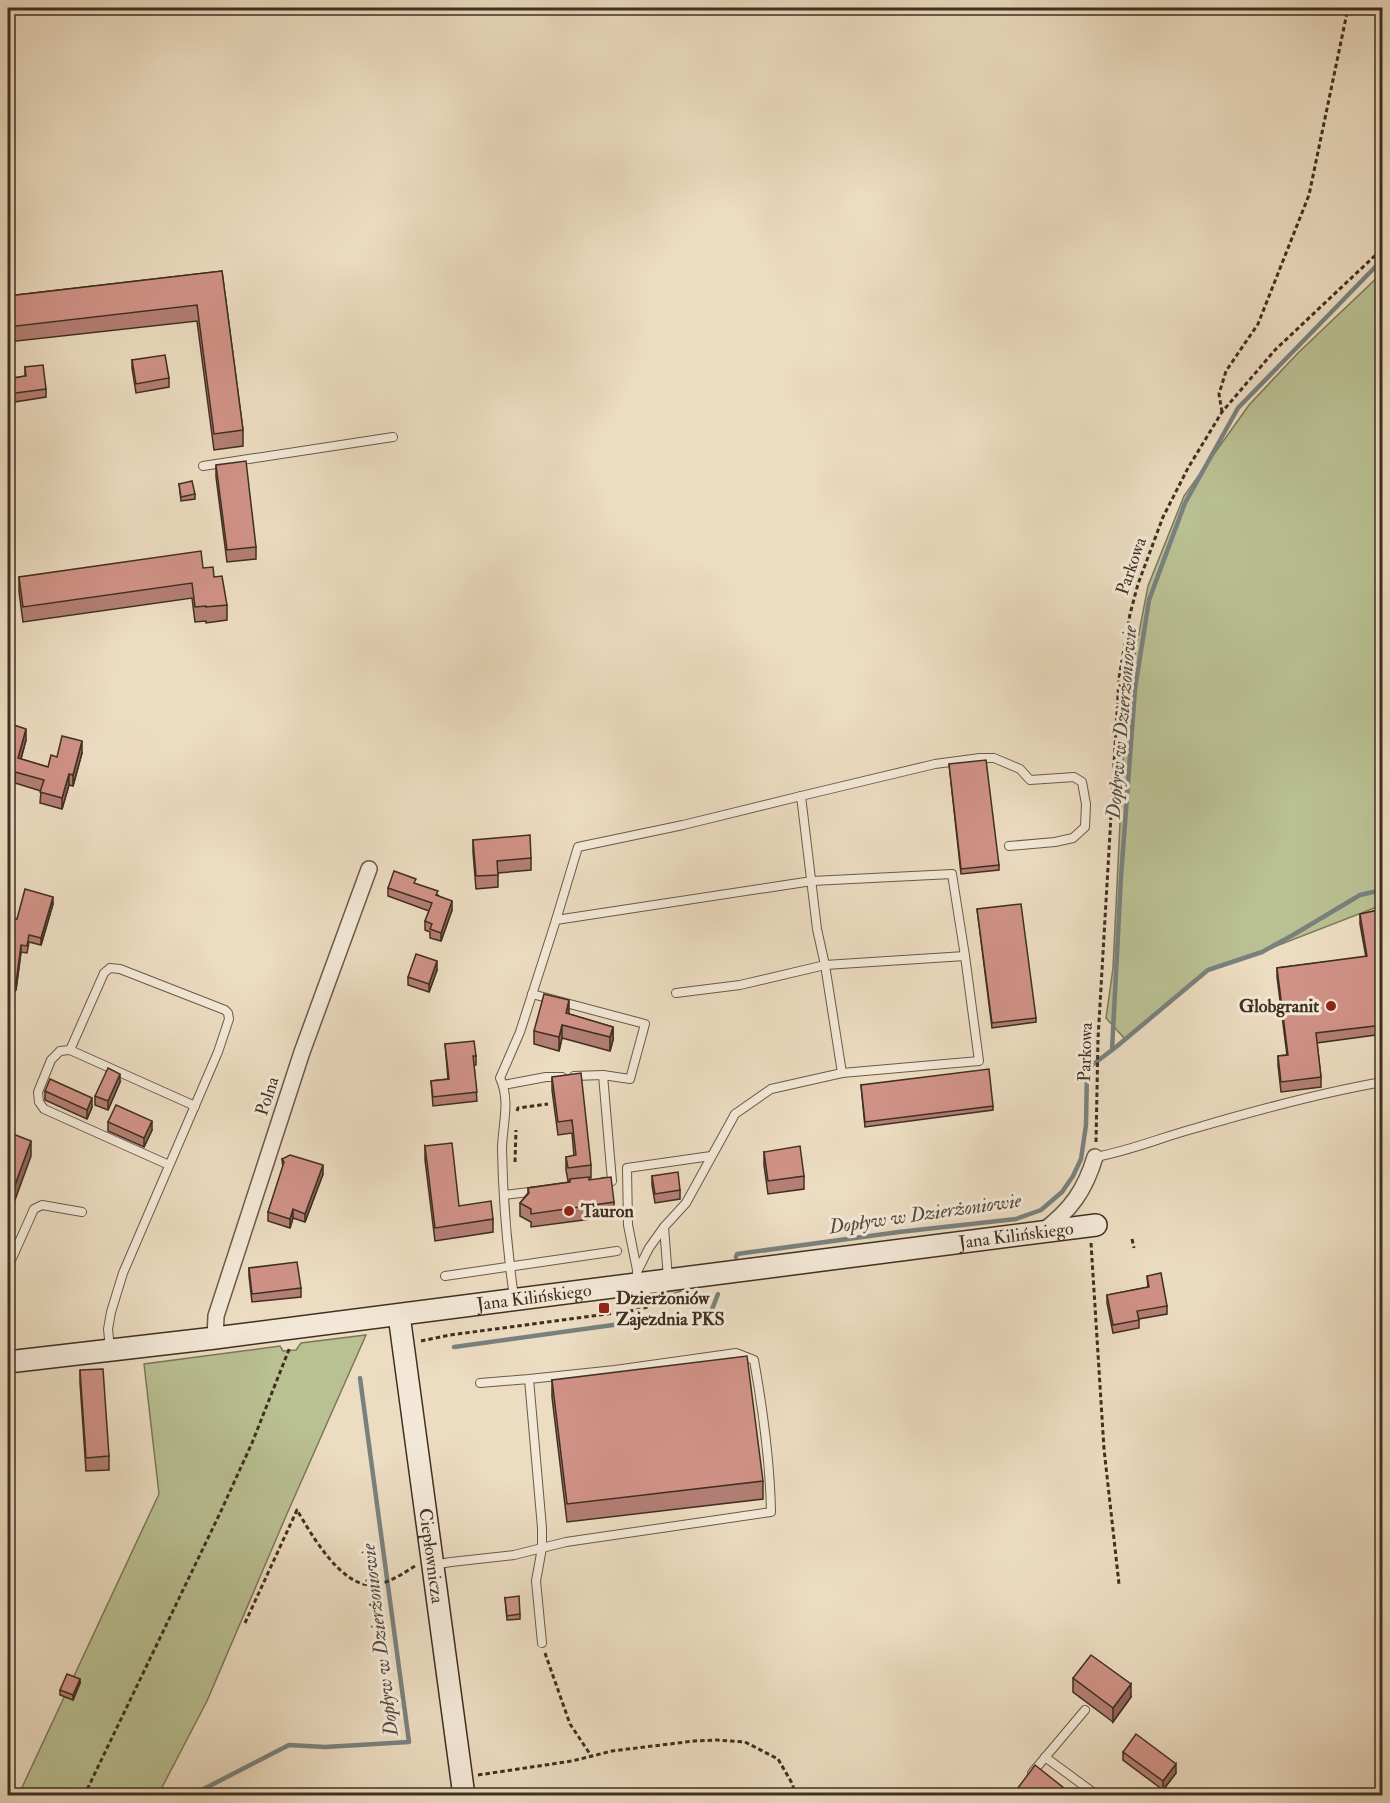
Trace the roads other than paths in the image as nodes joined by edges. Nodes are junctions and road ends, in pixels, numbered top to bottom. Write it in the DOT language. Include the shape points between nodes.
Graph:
graph roads {
  1 [pos="393,437"];
  2 [pos="203,465"];
  3 [pos="801,796"];
  4 [pos="1009,846"];
  5 [pos="369,869"];
  6 [pos="812,881"];
  7 [pos="556,920"];
  8 [pos="965,956"];
  9 [pos="825,965"];
  10 [pos="676,993"];
  11 [pos="532,994"];
  12 [pos="70,1050"];
  13 [pos="842,1073"];
  14 [pos="603,1076"];
  15 [pos="1383,1082"];
  16 [pos="504,1084"];
  17 [pos="195,1106"];
  18 [pos="711,1156"];
  19 [pos="1095,1157"];
  20 [pos="169,1165"];
  21 [pos="595,1183"];
  22 [pos="550,1189"];
  23 [pos="504,1195"];
  24 [pos="82,1212"];
  25 [pos="1093,1225"];
  26 [pos="664,1227"];
  27 [pos="1041,1232"];
  28 [pos="617,1251"];
  29 [pos="509,1266"];
  30 [pos="8,1267"];
  31 [pos="445,1276"];
  32 [pos="638,1277"];
  33 [pos="668,1280"];
  34 [pos="514,1299"];
  35 [pos="399,1315"];
  36 [pos="215,1338"];
  37 [pos="110,1350"];
  38 [pos="8,1362"];
  39 [pos="529,1379"];
  40 [pos="480,1383"];
  41 [pos="542,1548"];
  42 [pos="433,1561"];
  43 [pos="542,1643"];
  44 [pos="1085,1710"];
  45 [pos="1045,1757"];
  46 [pos="1026,1780"];
  47 [pos="463,1786"];
  48 [pos="1098,1796"];
  1 -- 2 [label="lane"];
  3 -- 4 [label="lane" via="935,764 980,758 994,758 1020,770 1030,780 1074,777 1082,782 1086,804 1084,827 1073,838"];
  3 -- 6 [label="lane"];
  3 -- 7 [label="lane" via="578,847"];
  5 -- 36 [label="street, Polna" via="257,1188 216,1316"];
  6 -- 7 [label="lane"];
  6 -- 8 [label="lane" via="952,874"];
  6 -- 9 [label="lane"];
  7 -- 11 [label="lane"];
  8 -- 9 [label="lane"];
  8 -- 13 [label="lane" via="979,1061"];
  9 -- 10 [label="lane" via="740,985"];
  9 -- 13 [label="lane"];
  11 -- 14 [label="lane" via="645,1024 630,1079"];
  11 -- 16 [label="lane" via="500,1078"];
  12 -- 17 [label="lane"];
  12 -- 17 [label="lane" via="104,973 111,968 225,1010 229,1019"];
  12 -- 20 [label="lane" via="60,1051 51,1060 38,1092 44,1109"];
  13 -- 18 [label="lane" via="771,1089 735,1114"];
  14 -- 16 [label="lane" via="546,1077"];
  14 -- 21 [label="lane" via="612,1181"];
  15 -- 19 [label="lane" via="1264,1109"];
  16 -- 23 [label="lane"];
  17 -- 20 [label="lane"];
  18 -- 26 [label="lane" via="686,1203"];
  18 -- 32 [label="lane" via="627,1168 628,1225"];
  19 -- 27 [label="street" via="1088,1178 1071,1205"];
  20 -- 37 [label="lane" via="123,1273 108,1329"];
  22 -- 23 [label="lane"];
  23 -- 29 [label="lane"];
  24 -- 30 [label="lane" via="42,1205 33,1209"];
  25 -- 27 [label="street, Jana Kilińskiego"];
  26 -- 32 [label="lane" via="649,1248"];
  26 -- 33 [label="lane"];
  27 -- 33 [label="street, Jana Kilińskiego"];
  28 -- 29 [label="lane"];
  29 -- 31 [label="lane"];
  29 -- 34 [label="lane"];
  32 -- 33 [label="street, Jana Kilińskiego"];
  32 -- 34 [label="street, Jana Kilińskiego"];
  34 -- 35 [label="street, Jana Kilińskiego"];
  35 -- 36 [label="street, Jana Kilińskiego"];
  35 -- 42 [label="street, Ciepłownicza"];
  36 -- 37 [label="street, Jana Kilińskiego"];
  37 -- 38 [label="street, Jana Kilińskiego"];
  39 -- 40 [label="lane"];
  39 -- 41 [label="lane"];
  39 -- 41 [label="lane" via="736,1353 754,1360 771,1487 771,1512"];
  41 -- 42 [label="lane" via="513,1555"];
  41 -- 43 [label="lane" via="536,1581"];
  42 -- 47 [label="street, Ciepłownicza"];
  44 -- 45 [label="lane"];
  45 -- 46 [label="lane"];
  45 -- 48 [label="lane"];
}
